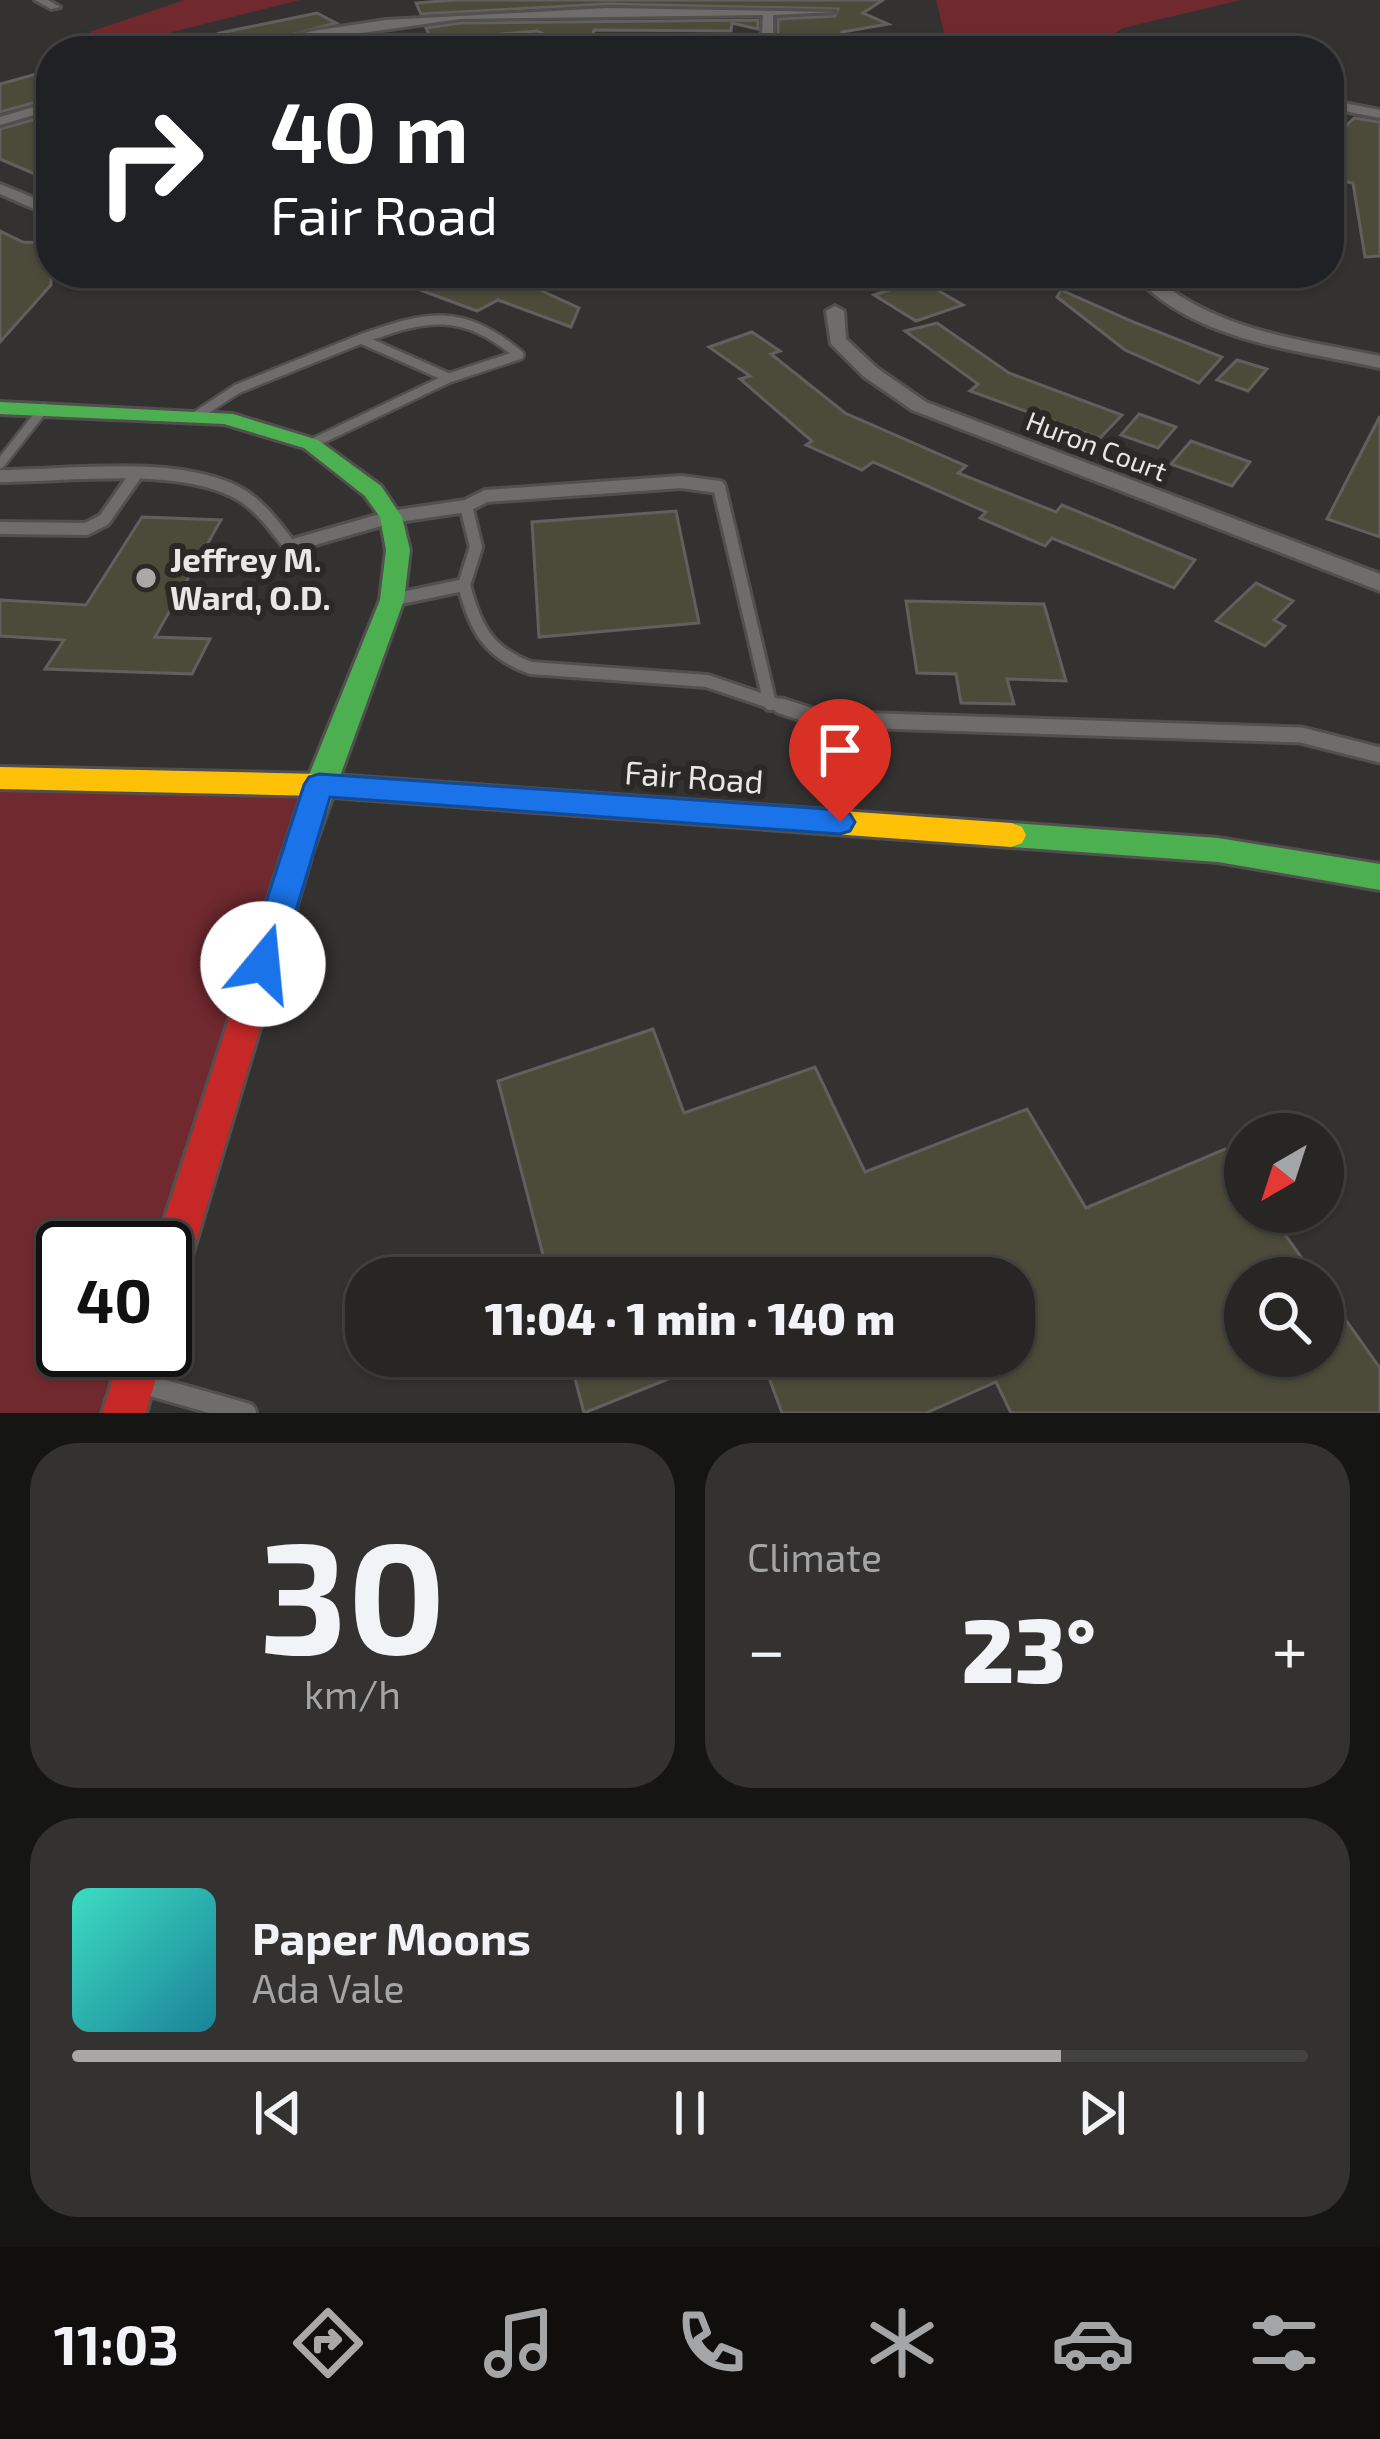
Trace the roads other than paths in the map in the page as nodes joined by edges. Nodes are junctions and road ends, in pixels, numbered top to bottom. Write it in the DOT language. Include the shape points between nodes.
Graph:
graph roads {
  1 [pos="40,0"];
  2 [pos="55,7"];
  3 [pos="768,12"];
  4 [pos="830,12"];
  5 [pos="311,36"];
  6 [pos="767,36"];
  7 [pos="1344,107"];
  8 [pos="36,110"];
  9 [pos="1380,115"];
  10 [pos="0,121"];
  11 [pos="0,188"];
  12 [pos="36,203"];
  13 [pos="1153,288"];
  14 [pos="835,311"];
  15 [pos="361,339"];
  16 [pos="1380,362"];
  17 [pos="449,378"];
  18 [pos="0,408"];
  19 [pos="44,409"];
  20 [pos="196,416"];
  21 [pos="311,445"];
  22 [pos="0,464"];
  23 [pos="0,476"];
  24 [pos="134,478"];
  25 [pos="466,506"];
  26 [pos="391,517"];
  27 [pos="0,528"];
  28 [pos="1380,584"];
  29 [pos="464,585"];
  30 [pos="392,600"];
  31 [pos="770,704"];
  32 [pos="1380,755"];
  33 [pos="0,778"];
  34 [pos="319,785"];
  35 [pos="1380,877"];
  36 [pos="183,1221"];
  37 [pos="134,1377"];
  38 [pos="133,1381"];
  39 [pos="124,1413"];
  40 [pos="246,1413"];
  1 -- 2 [label="street"];
  3 -- 4 [label="street"];
  3 -- 5 [label="street" via="448,16"];
  3 -- 6 [label="street"];
  7 -- 9 [label="street"];
  8 -- 10 [label="street"];
  11 -- 12 [label="street"];
  13 -- 16 [label="street" via="1189,313 1234,328"];
  14 -- 28 [label="street, Huron Court" via="837,340 919,406"];
  15 -- 17 [label="lane"];
  15 -- 17 [label="lane" via="425,316 459,319 496,333 519,355"];
  15 -- 20 [label="lane" via="237,389"];
  17 -- 21 [label="lane"];
  18 -- 19 [label="street"];
  19 -- 20 [label="street"];
  19 -- 22 [label="lane"];
  20 -- 21 [label="street"];
  21 -- 26 [label="street" via="373,491"];
  23 -- 24 [label="lane"];
  24 -- 26 [label="lane" via="221,485 261,511 290,545"];
  24 -- 27 [label="lane" via="104,520 86,529"];
  25 -- 26 [label="lane"];
  25 -- 29 [label="lane" via="476,568"];
  25 -- 31 [label="lane" via="486,496 681,482 719,488"];
  26 -- 30 [label="street" via="398,550"];
  29 -- 30 [label="lane"];
  29 -- 31 [label="lane" via="482,643 511,662 707,681"];
  30 -- 34 [label="street"];
  31 -- 32 [label="lane" via="821,719 1301,735"];
  33 -- 34 [label="street, Fair Road"];
  34 -- 35 [label="street, Fair Road" via="1218,850"];
  34 -- 36 [label="street"];
  37 -- 38 [label="street"];
  38 -- 39 [label="street"];
  38 -- 40 [label="lane"];
}
